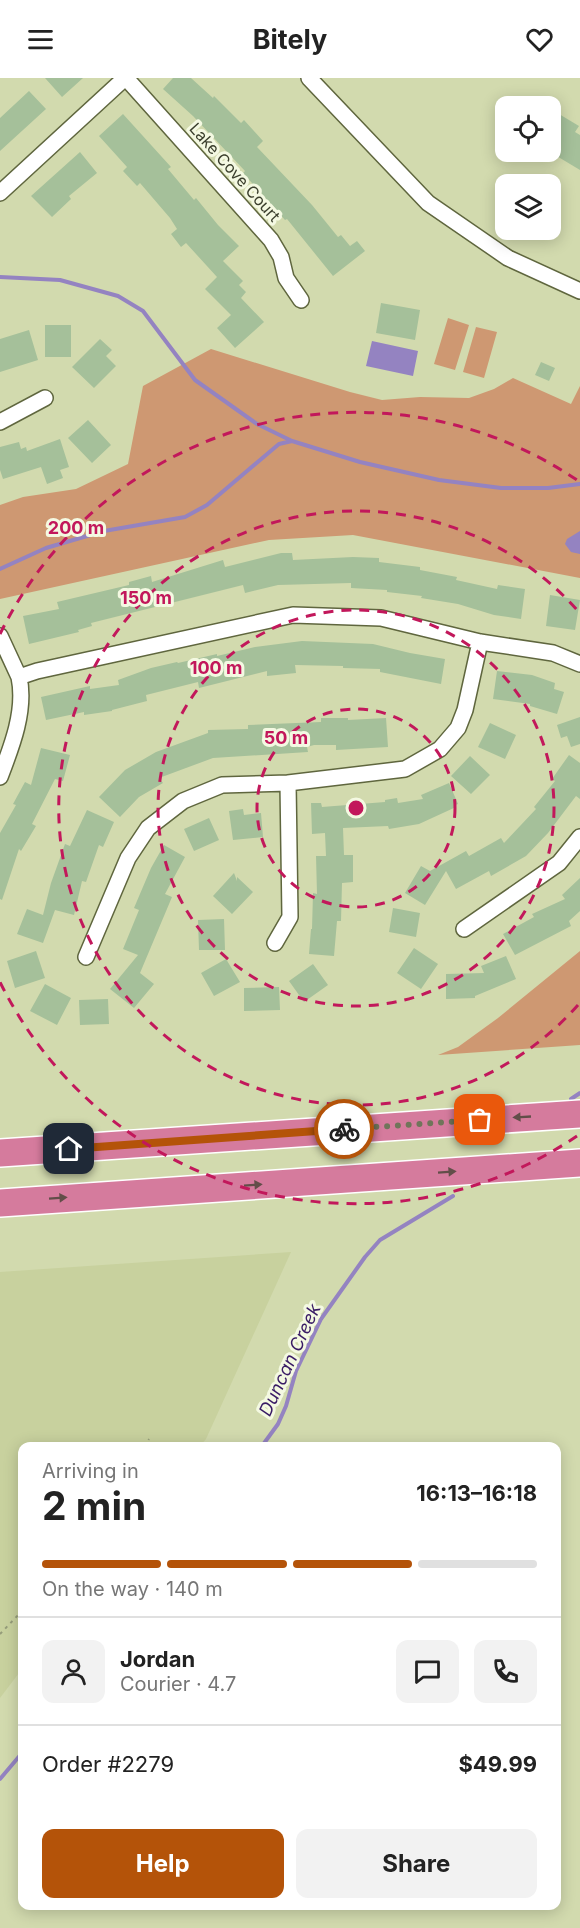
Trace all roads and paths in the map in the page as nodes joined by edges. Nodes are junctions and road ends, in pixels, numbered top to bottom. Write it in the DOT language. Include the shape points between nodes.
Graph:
graph roads {
  1 [pos="125,78"];
  2 [pos="309,78"];
  3 [pos="0,194"];
  4 [pos="580,291"];
  5 [pos="302,300"];
  6 [pos="45,398"];
  7 [pos="0,422"];
  8 [pos="0,636"];
  9 [pos="480,642"];
  10 [pos="580,664"];
  11 [pos="20,676"];
  12 [pos="0,777"];
  13 [pos="288,783"];
  14 [pos="580,837"];
  15 [pos="464,929"];
  16 [pos="276,943"];
  17 [pos="86,957"];
  18 [pos="580,1114"];
  19 [pos="0,1154"];
  20 [pos="580,1163"];
  21 [pos="0,1203"];
  22 [pos="150,1439"];
  23 [pos="147,1442"];
  24 [pos="18,1615"];
  25 [pos="0,1634"];
  1 -- 3 [label="street"];
  1 -- 5 [label="street, Lake Cove Court" via="271,240 281,257 286,278"];
  2 -- 4 [label="street" via="428,202 508,258"];
  6 -- 7 [label="street"];
  8 -- 11 [label="street"];
  9 -- 10 [label="street" via="553,653"];
  9 -- 11 [label="street" via="381,618 293,615"];
  9 -- 13 [label="street" via="465,710 458,728 440,749 405,769"];
  11 -- 12 [label="street" via="14,741"];
  13 -- 16 [label="street" via="290,917"];
  13 -- 17 [label="street" via="222,785 183,801 148,828 128,858"];
  14 -- 15 [label="street" via="559,863"];
  18 -- 19 [label="highway, one-way"];
  21 -- 20 [label="highway, one-way"];
  22 -- 23 [label="path"];
  24 -- 25 [label="path"];
}
